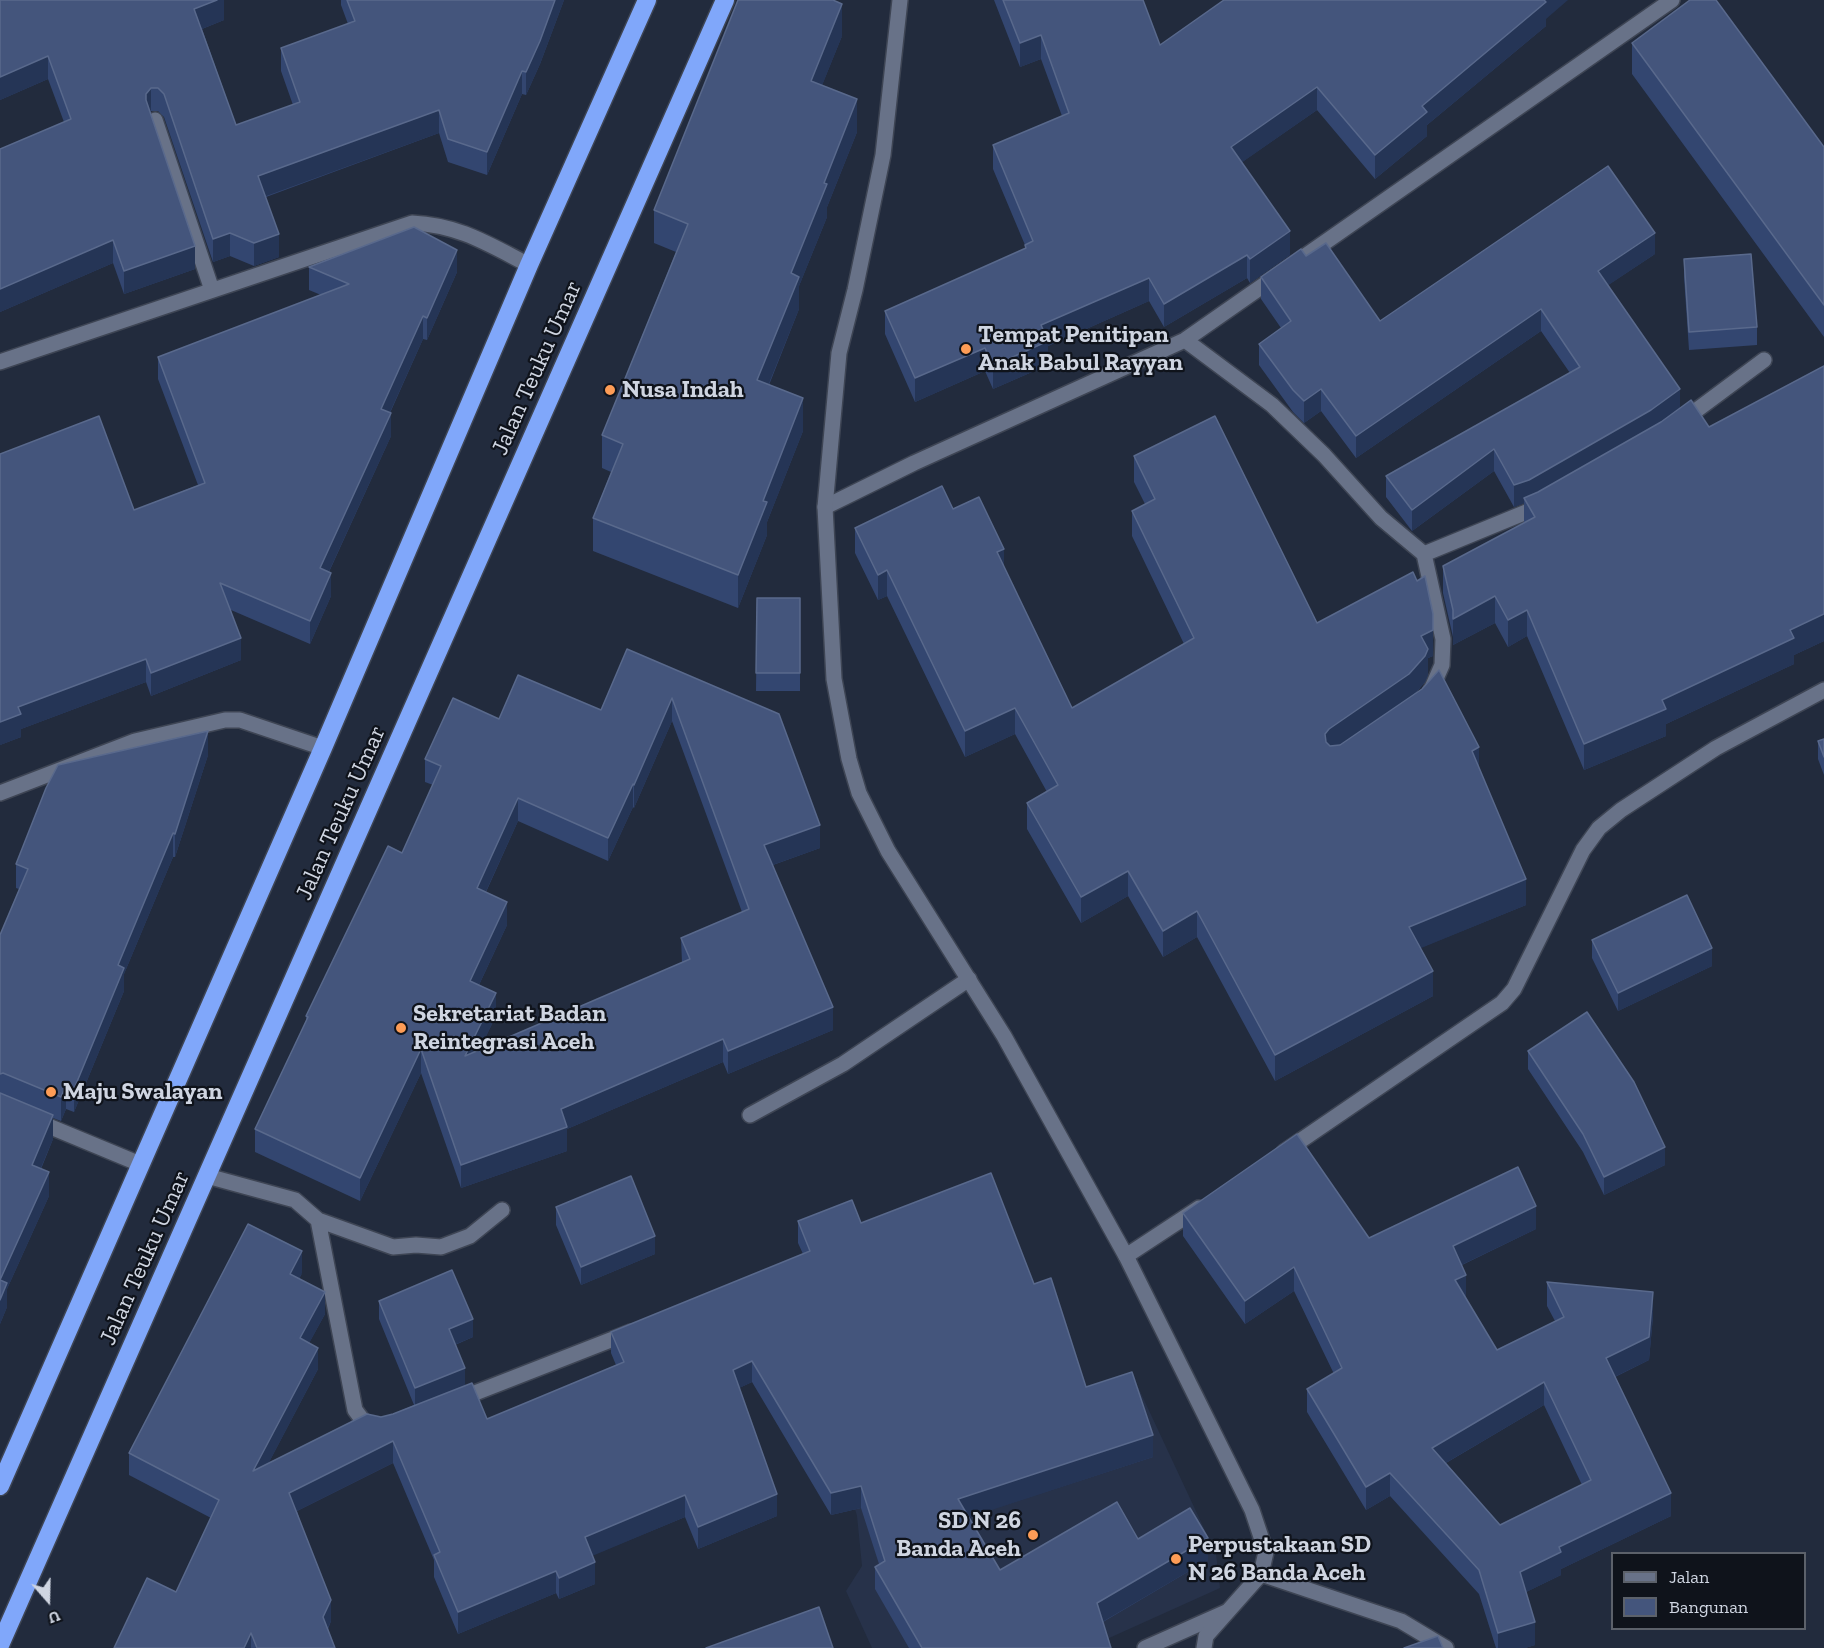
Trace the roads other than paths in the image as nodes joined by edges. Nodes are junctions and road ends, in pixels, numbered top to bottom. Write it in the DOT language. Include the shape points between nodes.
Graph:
graph roads {
  1 [pos="647,0"];
  2 [pos="725,0"];
  3 [pos="900,0"];
  4 [pos="1672,0"];
  5 [pos="155,120"];
  6 [pos="529,266"];
  7 [pos="212,290"];
  8 [pos="1185,340"];
  9 [pos="1764,360"];
  10 [pos="0,362"];
  11 [pos="1674,426"];
  12 [pos="1554,499"];
  13 [pos="825,507"];
  14 [pos="1424,554"];
  15 [pos="1824,690"];
  16 [pos="1422,700"];
  17 [pos="323,748"];
  18 [pos="0,792"];
  19 [pos="969,979"];
  20 [pos="0,1106"];
  21 [pos="750,1115"];
  22 [pos="1270,1161"];
  23 [pos="140,1164"];
  24 [pos="207,1176"];
  25 [pos="1212,1199"];
  26 [pos="502,1210"];
  27 [pos="318,1220"];
  28 [pos="1126,1256"];
  29 [pos="643,1328"];
  30 [pos="445,1405"];
  31 [pos="390,1426"];
  32 [pos="0,1486"];
  33 [pos="1261,1574"];
  34 [pos="1226,1612"];
  35 [pos="0,1645"];
  36 [pos="1145,1648"];
  37 [pos="1204,1648"];
  38 [pos="1446,1648"];
  1 -- 6 [label="highway, Jalan Teuku Umar"];
  2 -- 24 [label="highway, Jalan Teuku Umar"];
  3 -- 13 [label="street" via="883,156 839,353"];
  4 -- 8 [label="street"];
  5 -- 7 [label="street"];
  6 -- 7 [label="street" via="466,233 412,222"];
  6 -- 17 [label="highway, Jalan Teuku Umar"];
  7 -- 10 [label="street"];
  8 -- 13 [label="street"];
  8 -- 14 [label="street" via="1272,405 1381,518"];
  9 -- 11 [label="street"];
  12 -- 14 [label="street"];
  13 -- 19 [label="street" via="834,679 849,759 860,793 888,851"];
  14 -- 16 [label="street" via="1443,639 1442,665 1433,687"];
  15 -- 22 [label="street" via="1716,748 1599,828 1583,850 1514,989 1502,1003"];
  17 -- 18 [label="street" via="240,720 225,720 135,741"];
  17 -- 23 [label="highway, Jalan Teuku Umar"];
  19 -- 21 [label="street" via="843,1064"];
  19 -- 28 [label="street"];
  20 -- 23 [label="street"];
  23 -- 32 [label="highway, Jalan Teuku Umar"];
  24 -- 27 [label="street" via="295,1200"];
  24 -- 35 [label="highway, Jalan Teuku Umar"];
  25 -- 28 [label="street"];
  26 -- 27 [label="street" via="470,1236 441,1247 393,1247"];
  27 -- 31 [label="street" via="355,1410 367,1426"];
  28 -- 33 [label="street" via="1252,1510 1266,1552"];
  29 -- 30 [label="street"];
  33 -- 34 [label="street"];
  33 -- 38 [label="street" via="1401,1621"];
  34 -- 36 [label="street"];
  34 -- 37 [label="street" via="1206,1636"];
}
